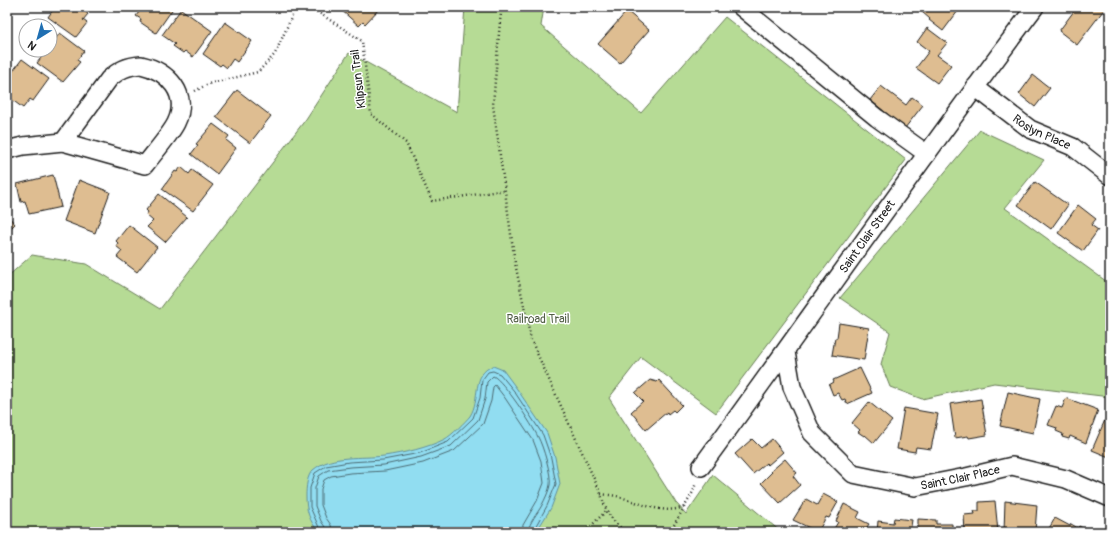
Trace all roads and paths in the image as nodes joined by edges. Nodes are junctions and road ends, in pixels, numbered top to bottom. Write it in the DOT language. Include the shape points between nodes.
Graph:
graph roads {
  1 [pos="296,7"];
  2 [pos="310,7"];
  3 [pos="502,7"];
  4 [pos="741,7"];
  5 [pos="1035,7"];
  6 [pos="975,87"];
  7 [pos="180,100"];
  8 [pos="63,142"];
  9 [pos="7,150"];
  10 [pos="927,154"];
  11 [pos="1110,176"];
  12 [pos="506,190"];
  13 [pos="786,352"];
  14 [pos="701,467"];
  15 [pos="601,494"];
  16 [pos="1110,498"];
  17 [pos="684,507"];
  18 [pos="606,511"];
  19 [pos="585,532"];
  20 [pos="626,532"];
  21 [pos="670,532"];
  1 -- 7 [label="path" via="275,54 258,72 208,84"];
  2 -- 12 [label="path, Klipsun Trail" via="362,41 371,114 406,143 432,201"];
  3 -- 12 [label="path" via="493,105"];
  4 -- 10 [label="street" via="877,118"];
  5 -- 6 [label="street, Saint Clair Street"];
  6 -- 10 [label="street, Saint Clair Street"];
  6 -- 11 [label="street, Roslyn Place" via="1030,129 1073,148"];
  7 -- 8 [label="street" via="176,124 145,165"];
  7 -- 8 [label="street" via="176,88 169,79 152,68 130,66 118,71 109,79"];
  8 -- 9 [label="street"];
  10 -- 13 [label="street, Saint Clair Street"];
  12 -- 15 [label="path" via="515,263 531,340"];
  13 -- 14 [label="street, Saint Clair Street"];
  13 -- 16 [label="street, Saint Clair Place" via="792,387 812,433 853,474 915,487 1012,466 1066,479"];
  14 -- 17 [label="path" via="693,492"];
  15 -- 17 [label="path" via="674,511"];
  15 -- 18 [label="path"];
  17 -- 21 [label="path"];
  18 -- 19 [label="path"];
  18 -- 20 [label="path"];
}
